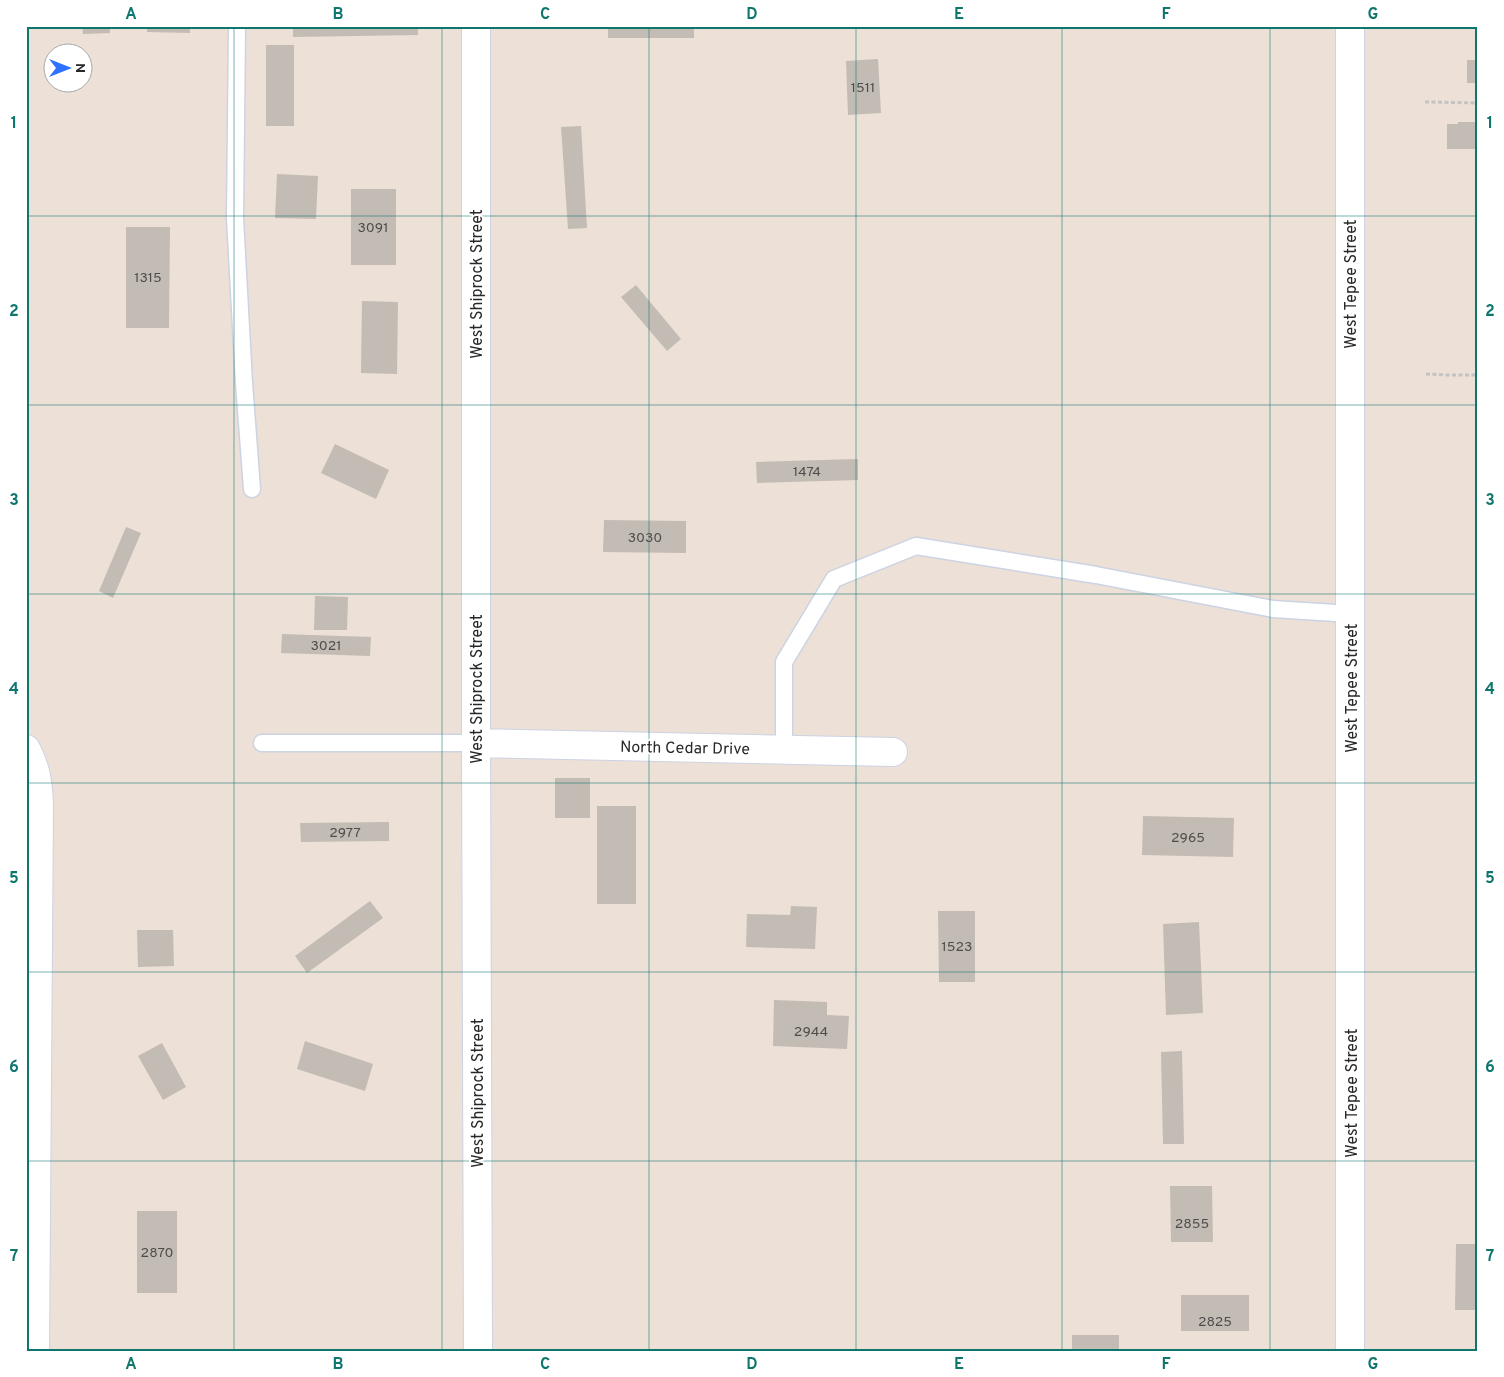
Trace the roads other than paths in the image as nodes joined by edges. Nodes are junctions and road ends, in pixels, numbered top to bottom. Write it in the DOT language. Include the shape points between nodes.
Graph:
graph roads {
  1 [pos="237,26"];
  2 [pos="476,26"];
  3 [pos="1350,26"];
  4 [pos="252,489"];
  5 [pos="1351,614"];
  6 [pos="262,743"];
  7 [pos="476,743"];
  8 [pos="26,749"];
  9 [pos="784,749"];
  10 [pos="893,752"];
  11 [pos="35,1351"];
  12 [pos="478,1351"];
  13 [pos="1350,1351"];
  1 -- 4 [label="lane" via="235,218"];
  2 -- 7 [label="street, West Shiprock Street"];
  3 -- 5 [label="street, West Tepee Street"];
  5 -- 9 [label="lane" via="1274,609 1096,575 916,546 834,579 784,662"];
  5 -- 13 [label="street, West Tepee Street"];
  6 -- 7 [label="lane"];
  7 -- 9 [label="street, North Cedar Drive"];
  7 -- 12 [label="street, West Shiprock Street"];
  8 -- 11 [label="street" via="38,780 39,804"];
  9 -- 10 [label="street, North Cedar Drive"];
}
